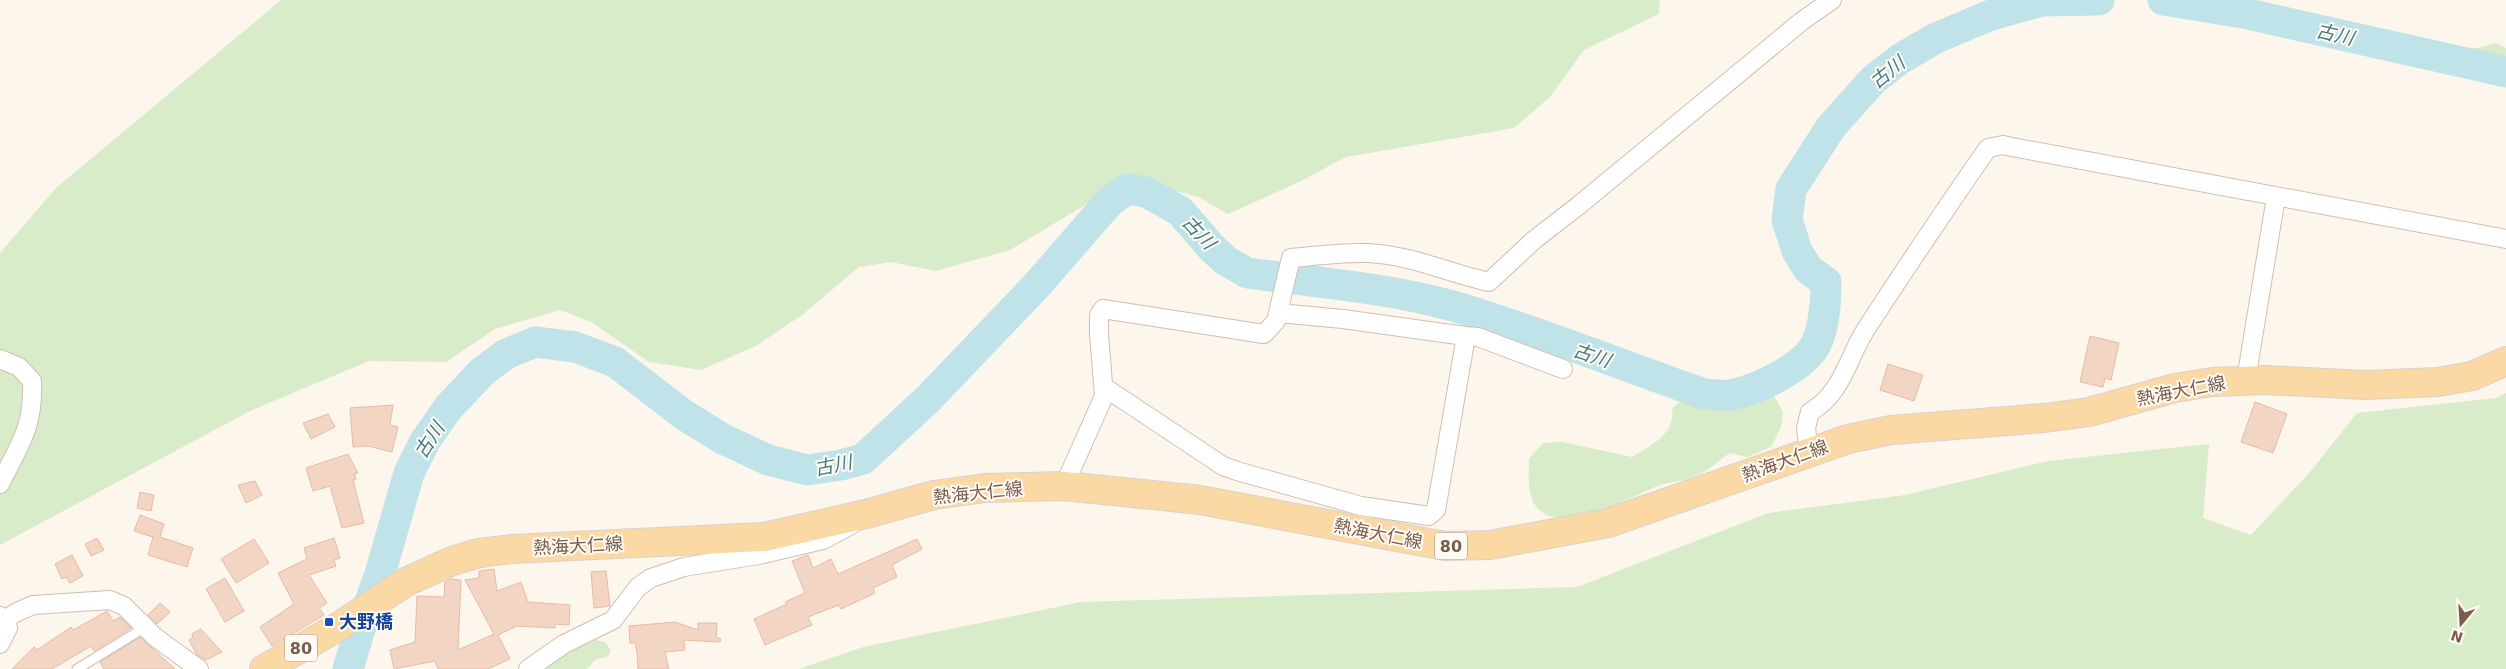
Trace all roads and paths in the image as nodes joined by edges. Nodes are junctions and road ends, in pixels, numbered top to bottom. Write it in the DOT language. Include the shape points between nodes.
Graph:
graph roads {
  1 [pos="1832,0"];
  2 [pos="2276,196"];
  3 [pos="2506,239"];
  4 [pos="1279,307"];
  5 [pos="1465,336"];
  6 [pos="0,359"];
  7 [pos="2506,361"];
  8 [pos="1563,369"];
  9 [pos="2246,380"];
  10 [pos="1104,387"];
  11 [pos="1809,453"];
  12 [pos="0,484"];
  13 [pos="1064,486"];
  14 [pos="866,514"];
  15 [pos="2,618"];
  16 [pos="144,628"];
  17 [pos="0,644"];
  18 [pos="77,669"];
  19 [pos="199,669"];
  20 [pos="264,669"];
  21 [pos="528,669"];
  1 -- 4 [label="street" via="1802,20 1534,240 1489,282 1436,266 1369,253 1290,258"];
  2 -- 3 [label="street"];
  2 -- 9 [label="street"];
  2 -- 11 [label="street" via="2003,145 1988,148 1865,331 1838,386 1824,404 1810,412 1806,428"];
  4 -- 5 [label="street"];
  4 -- 10 [label="street" via="1276,321 1264,334 1103,308 1099,314"];
  5 -- 8 [label="street" via="1478,337"];
  5 -- 10 [label="street" via="1436,510 1429,516 1362,506 1223,466"];
  6 -- 12 [label="street" via="18,367 32,381 33,401 26,434"];
  7 -- 9 [label="main road, 熱海大仁線 / 80" via="2472,376 2438,382 2366,385"];
  9 -- 11 [label="main road, 熱海大仁線 / 80" via="2175,388 2089,412 1891,430 1848,439"];
  10 -- 13 [label="street" via="1100,407"];
  11 -- 13 [label="main road, 熱海大仁線 / 80" via="1608,523 1490,545 1445,546 1200,500"];
  13 -- 14 [label="main road, 熱海大仁線 / 80" via="985,488 943,494"];
  14 -- 20 [label="main road, 熱海大仁線 / 80" via="764,537 479,553 452,561 390,592 338,627"];
  14 -- 21 [label="street" via="823,540 759,555 684,567 651,578 638,587 613,620 564,644"];
  15 -- 16 [label="street" via="33,605 110,600 124,606"];
  15 -- 17 [label="street" via="8,628"];
  16 -- 18 [label="lane"];
  16 -- 19 [label="street"];
}
